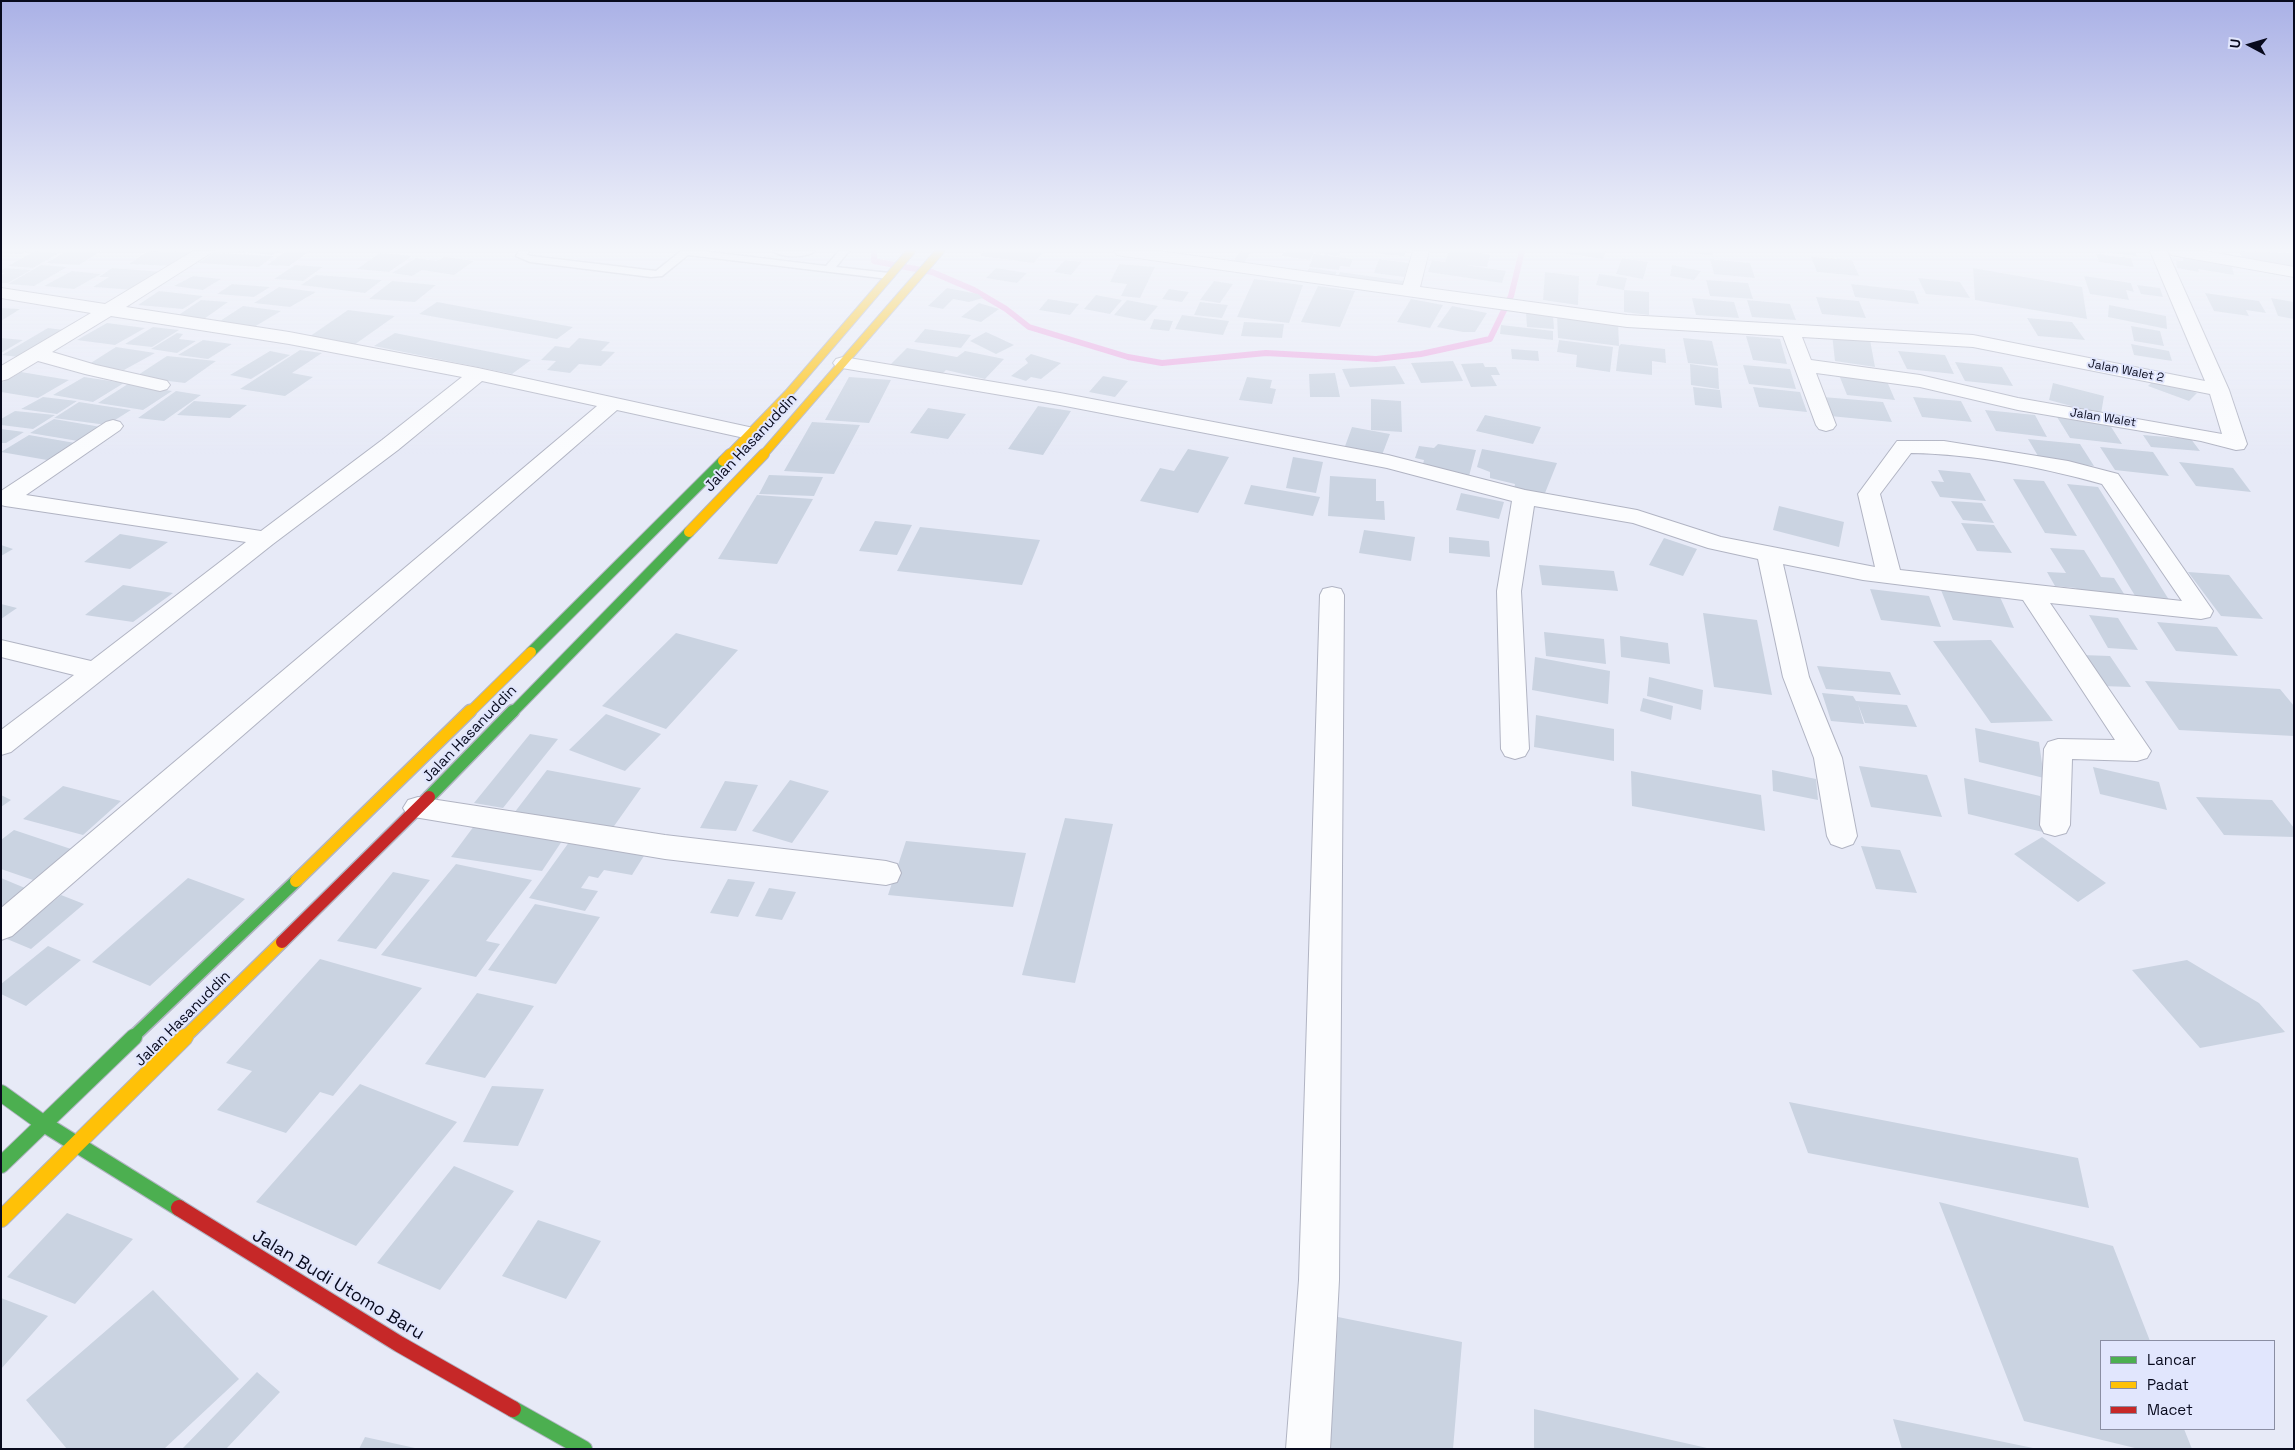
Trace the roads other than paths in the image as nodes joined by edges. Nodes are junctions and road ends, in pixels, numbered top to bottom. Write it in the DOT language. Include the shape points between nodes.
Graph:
graph roads {
  1 [pos="96,319"];
  2 [pos="171,319"];
  3 [pos="853,319"];
  4 [pos="882,319"];
  5 [pos="1609,319"];
  6 [pos="2187,319"];
  7 [pos="1790,330"];
  8 [pos="37,354"];
  9 [pos="843,363"];
  10 [pos="1804,365"];
  11 [pos="478,374"];
  12 [pos="1,375"];
  13 [pos="160,385"];
  14 [pos="2219,390"];
  15 [pos="612,404"];
  16 [pos="1826,425"];
  17 [pos="113,426"];
  18 [pos="749,433"];
  19 [pos="1524,497"];
  20 [pos="7,502"];
  21 [pos="266,539"];
  22 [pos="1769,553"];
  23 [pos="1889,576"];
  24 [pos="2031,592"];
  25 [pos="1332,595"];
  26 [pos="1,648"];
  27 [pos="95,671"];
  28 [pos="1,745"];
  29 [pos="1514,750"];
  30 [pos="418,808"];
  31 [pos="2056,824"];
  32 [pos="1842,836"];
  33 [pos="886,873"];
  34 [pos="1,927"];
  35 [pos="1,1093"];
  36 [pos="44,1124"];
  37 [pos="78,1145"];
  38 [pos="1,1165"];
  39 [pos="1,1219"];
  40 [pos="584,1449"];
  41 [pos="1308,1449"];
  1 -- 8 [label="street"];
  2 -- 11 [label="street"];
  3 -- 18 [label="street, Jalan Hasanuddin"];
  4 -- 9 [label="street, Jalan Hasanuddin"];
  5 -- 7 [label="street, Jalan Walet 2"];
  6 -- 14 [label="street, Jalan Walet"];
  7 -- 10 [label="street"];
  7 -- 14 [label="street, Jalan Walet 2" via="1973,341"];
  8 -- 12 [label="street"];
  8 -- 13 [label="street"];
  9 -- 19 [label="street" via="1060,399 1388,462"];
  9 -- 30 [label="street, Jalan Hasanuddin" via="776,441"];
  10 -- 14 [label="street, Jalan Walet" via="1920,380 2018,404 2204,435 2236,444"];
  10 -- 16 [label="street"];
  11 -- 15 [label="street"];
  11 -- 21 [label="street"];
  15 -- 18 [label="street"];
  15 -- 34 [label="street"];
  17 -- 20 [label="street"];
  18 -- 36 [label="street, Jalan Hasanuddin" via="394,786"];
  19 -- 22 [label="street" via="1637,517 1716,543"];
  19 -- 29 [label="street" via="1509,591"];
  20 -- 21 [label="street"];
  21 -- 27 [label="street"];
  22 -- 23 [label="street"];
  22 -- 32 [label="street" via="1796,676 1828,758"];
  23 -- 24 [label="street"];
  23 -- 24 [label="street" via="1869,494 1906,446 1944,447 2068,468 2110,479 2201,610"];
  24 -- 31 [label="street" via="2137,751 2058,749"];
  25 -- 41 [label="street" via="1319,1280"];
  26 -- 27 [label="street"];
  27 -- 28 [label="street"];
  30 -- 33 [label="street" via="665,847"];
  30 -- 37 [label="street, Jalan Hasanuddin"];
  35 -- 36 [label="street, Jalan Budi Utomo Baru"];
  36 -- 37 [label="street, Jalan Budi Utomo Baru"];
  36 -- 38 [label="street, Jalan Hasanuddin"];
  37 -- 39 [label="street, Jalan Hasanuddin"];
  37 -- 40 [label="street, Jalan Budi Utomo Baru" via="399,1344"];
}
